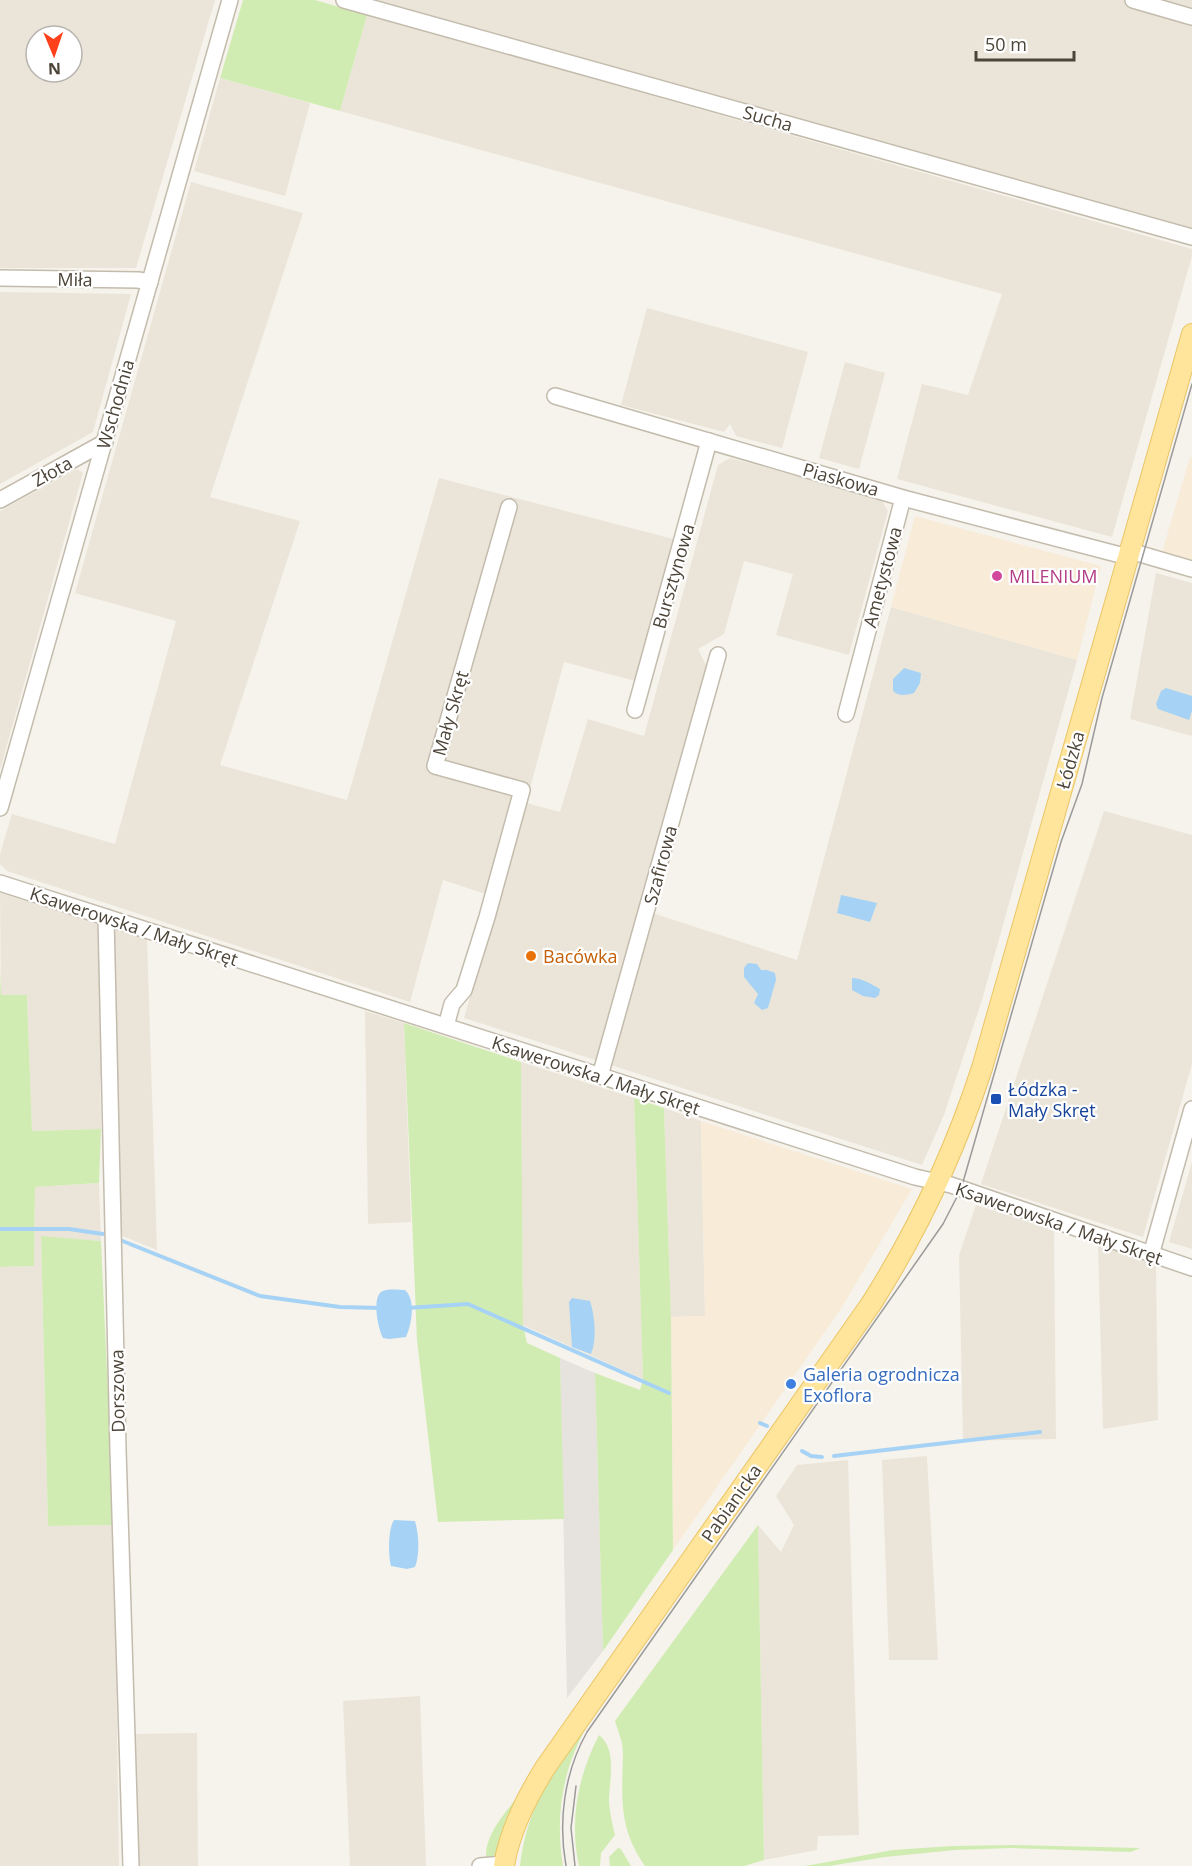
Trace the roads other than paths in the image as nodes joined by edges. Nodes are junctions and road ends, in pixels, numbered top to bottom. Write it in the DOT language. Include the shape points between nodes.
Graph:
graph roads {
  1 [pos="230,0"];
  2 [pos="344,0"];
  3 [pos="1133,0"];
  4 [pos="1192,17"];
  5 [pos="1192,237"];
  6 [pos="0,278"];
  7 [pos="150,282"];
  8 [pos="1191,343"];
  9 [pos="555,396"];
  10 [pos="709,441"];
  11 [pos="105,442"];
  12 [pos="903,498"];
  13 [pos="0,500"];
  14 [pos="509,507"];
  15 [pos="1129,554"];
  16 [pos="1192,569"];
  17 [pos="718,655"];
  18 [pos="635,710"];
  19 [pos="846,714"];
  20 [pos="0,808"];
  21 [pos="0,883"];
  22 [pos="106,917"];
  23 [pos="446,1026"];
  24 [pos="600,1076"];
  25 [pos="1192,1109"];
  26 [pos="1189,1135"];
  27 [pos="938,1182"];
  28 [pos="1150,1255"];
  29 [pos="1192,1268"];
  30 [pos="131,1866"];
  31 [pos="480,1866"];
  32 [pos="508,1866"];
  1 -- 7 [label="street, Wschodnia"];
  2 -- 5 [label="street, Sucha"];
  3 -- 4 [label="street"];
  6 -- 7 [label="street, Miła"];
  7 -- 11 [label="street, Wschodnia"];
  8 -- 15 [label="main road, Łódzka"];
  9 -- 10 [label="street, Piaskowa"];
  10 -- 12 [label="street, Piaskowa"];
  10 -- 18 [label="street, Bursztynowa"];
  11 -- 13 [label="street, Złota"];
  11 -- 20 [label="street, Wschodnia"];
  12 -- 15 [label="street, Piaskowa"];
  12 -- 19 [label="street, Ametystowa"];
  14 -- 23 [label="street, Mały Skręt" via="435,766 522,790 464,990 452,1004"];
  15 -- 16 [label="street, Piaskowa"];
  15 -- 27 [label="main road, Łódzka" via="982,1068"];
  17 -- 24 [label="street, Szafirowa"];
  21 -- 22 [label="street, Ksawerowska / Mały Skręt"];
  22 -- 23 [label="street, Ksawerowska / Mały Skręt"];
  22 -- 30 [label="street, Dorszowa"];
  23 -- 24 [label="street, Ksawerowska / Mały Skręt"];
  24 -- 27 [label="street, Ksawerowska / Mały Skręt"];
  25 -- 26 [label="street"];
  26 -- 28 [label="street"];
  27 -- 28 [label="street, Ksawerowska / Mały Skręt"];
  27 -- 32 [label="main road, Pabianicka" via="871,1304 545,1768 509,1841"];
  28 -- 29 [label="street, Ksawerowska / Mały Skręt"];
  31 -- 32 [label="street"];
}
